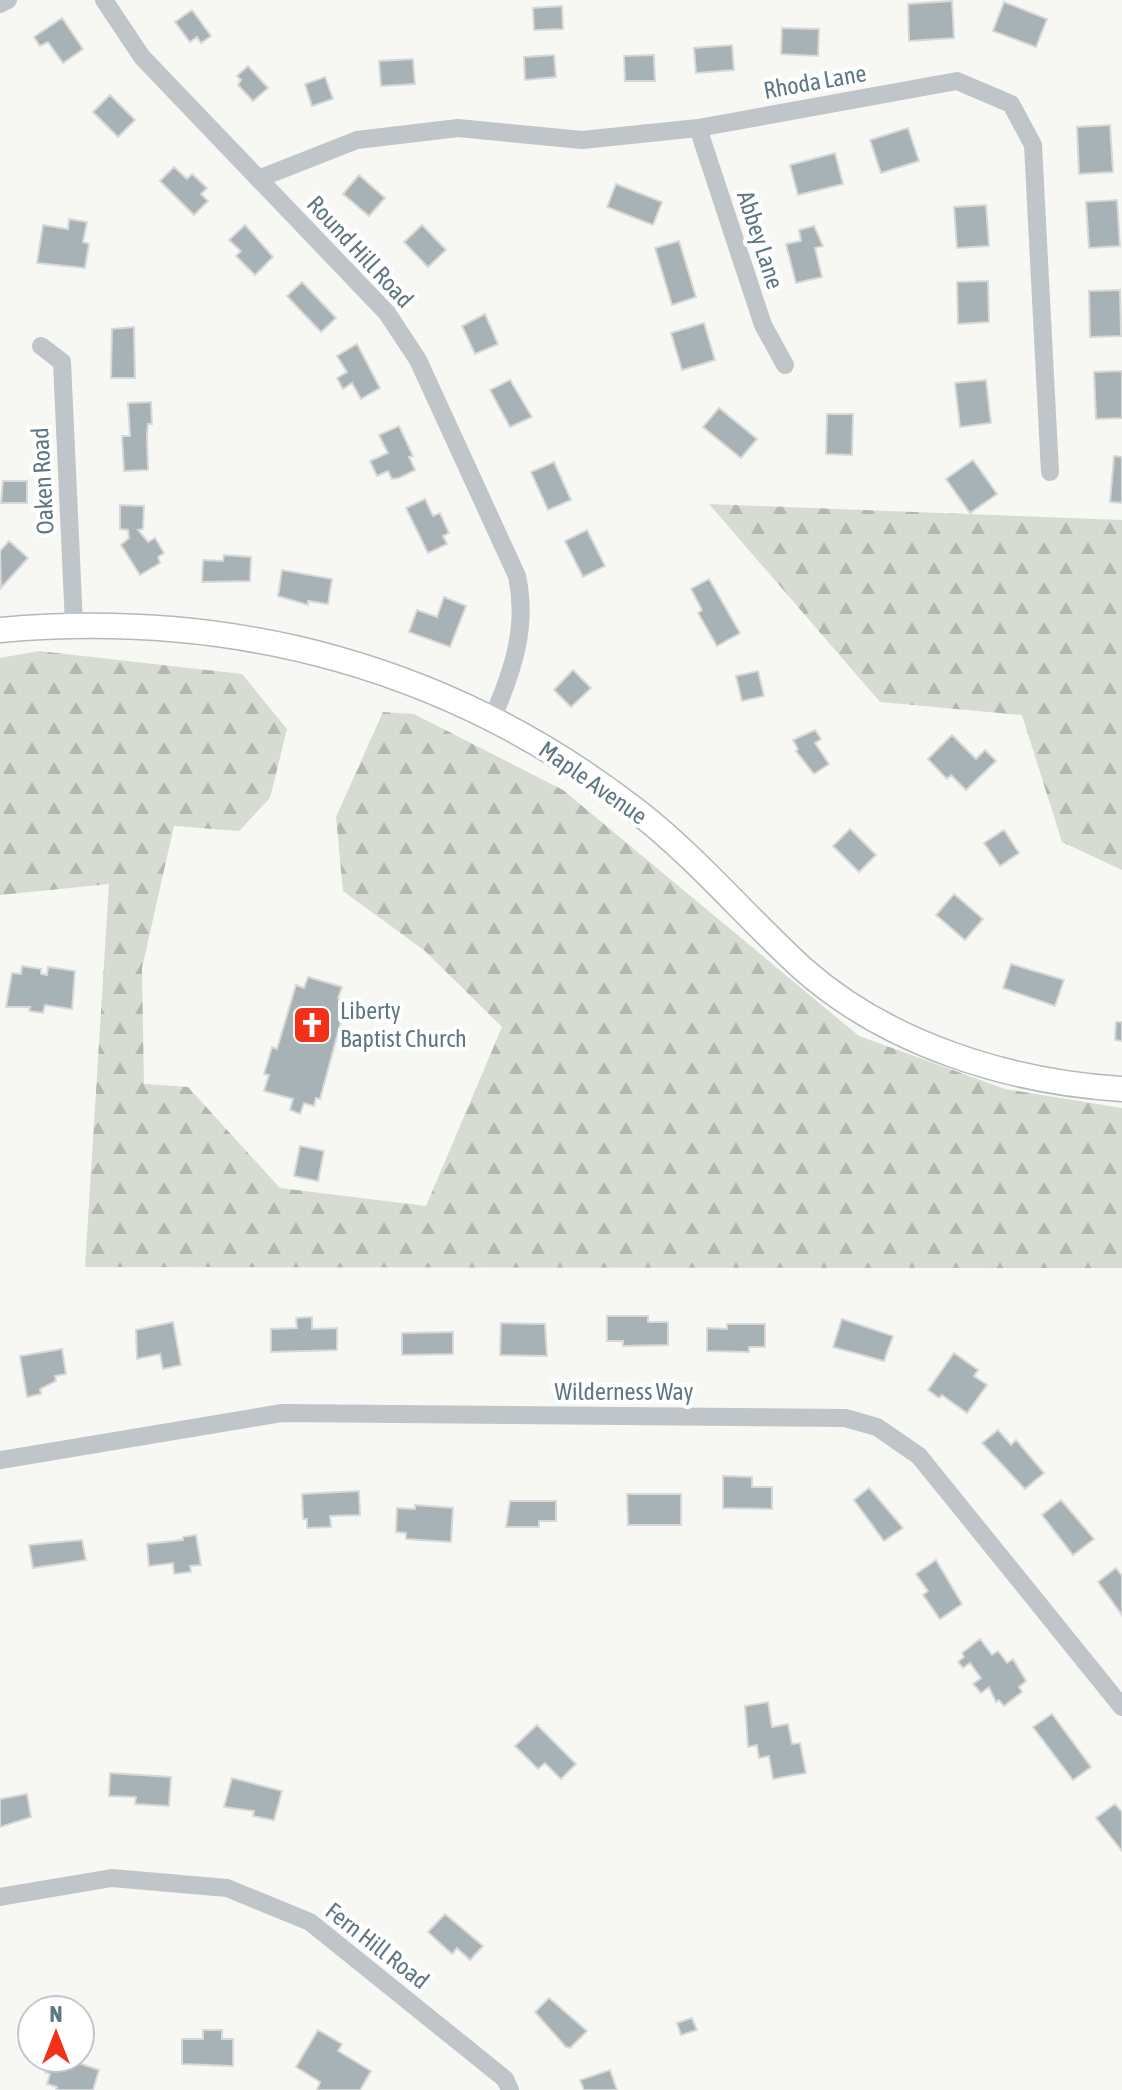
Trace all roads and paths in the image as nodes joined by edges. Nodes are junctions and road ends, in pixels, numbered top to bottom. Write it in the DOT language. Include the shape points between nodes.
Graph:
graph roads {
  1 [pos="8,0"];
  2 [pos="104,0"];
  3 [pos="0,4"];
  4 [pos="698,128"];
  5 [pos="258,179"];
  6 [pos="41,346"];
  7 [pos="785,365"];
  8 [pos="1050,472"];
  9 [pos="74,624"];
  10 [pos="0,630"];
  11 [pos="493,717"];
  12 [pos="1122,1089"];
  13 [pos="0,1460"];
  14 [pos="1122,1707"];
  15 [pos="0,1897"];
  16 [pos="510,2090"];
  1 -- 3 [label="street"];
  2 -- 5 [label="street, Round Hill Road" via="142,57"];
  4 -- 5 [label="street, Rhoda Lane" via="582,140 443,130 357,140"];
  4 -- 7 [label="street, Abbey Lane" via="763,325"];
  4 -- 8 [label="street, Rhoda Lane" via="957,81 1011,104 1033,145"];
  5 -- 11 [label="street, Round Hill Road" via="387,313 418,360 503,539 517,576 522,614 518,647"];
  6 -- 9 [label="street, Oaken Road" via="62,362"];
  9 -- 10 [label="main road, Maple Avenue"];
  9 -- 11 [label="main road, Maple Avenue" via="187,629 316,651"];
  11 -- 12 [label="main road, Maple Avenue" via="640,814 806,972 878,1019 1001,1070 1077,1086"];
  13 -- 14 [label="street, Wilderness Way" via="282,1413 845,1418 877,1427 919,1456"];
  15 -- 16 [label="street, Fern Hill Road" via="112,1878 227,1888 310,1922 505,2079"];
}
